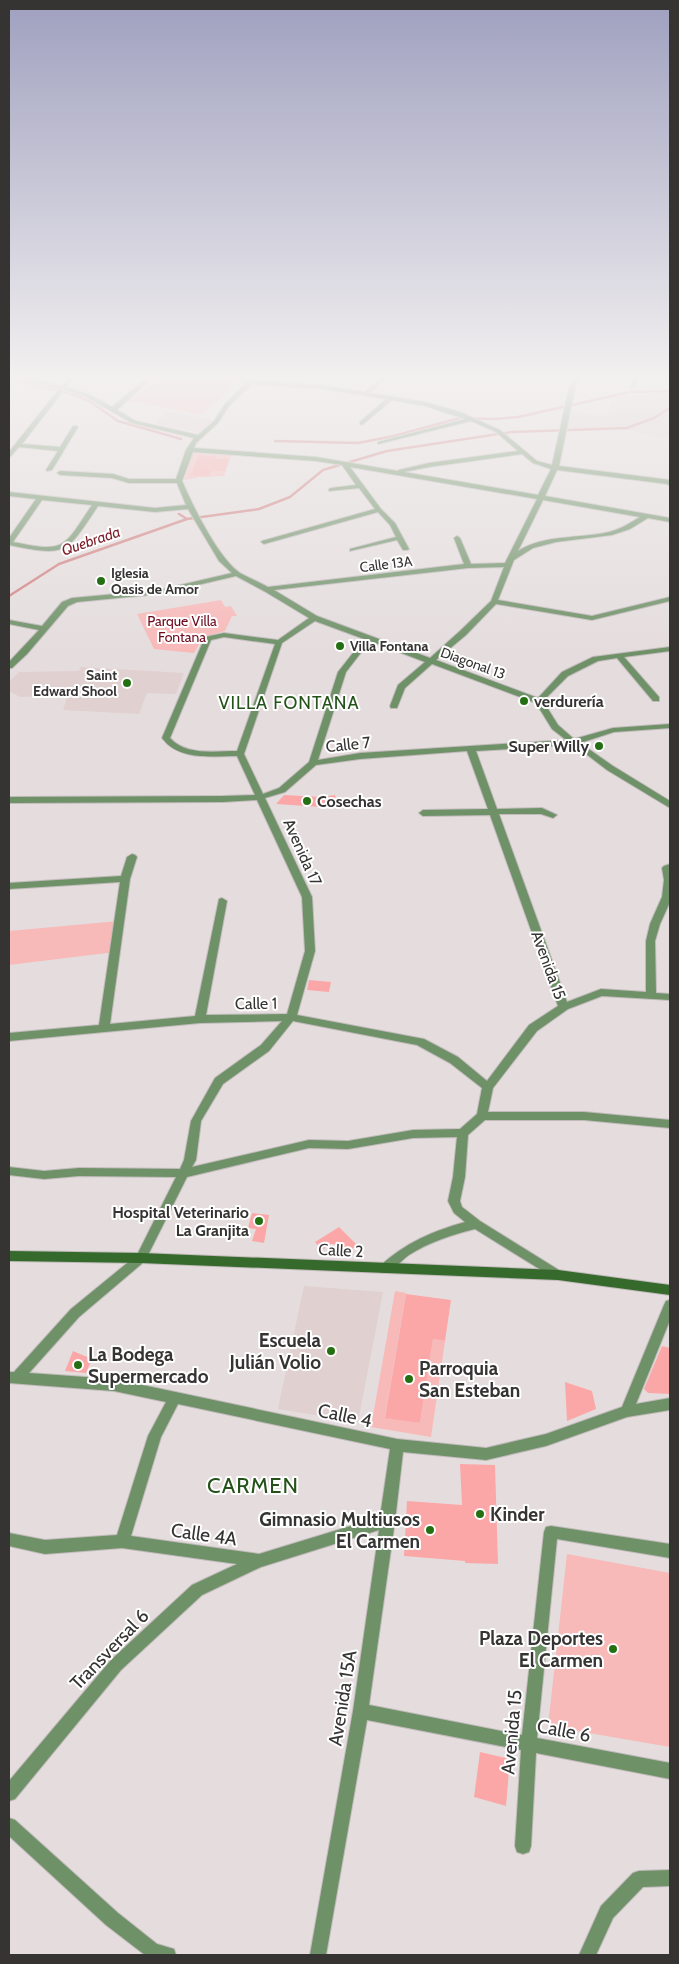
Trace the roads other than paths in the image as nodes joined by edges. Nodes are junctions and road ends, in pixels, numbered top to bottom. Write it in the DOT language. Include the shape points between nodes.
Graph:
graph roads {
  1 [pos="555,468"];
  2 [pos="182,469"];
  3 [pos="348,469"];
  4 [pos="368,469"];
  5 [pos="414,469"];
  6 [pos="560,469"];
  7 [pos="60,473"];
  8 [pos="395,473"];
  9 [pos="178,481"];
  10 [pos="670,483"];
  11 [pos="361,486"];
  12 [pos="331,490"];
  13 [pos="9,494"];
  14 [pos="41,498"];
  15 [pos="541,499"];
  16 [pos="96,504"];
  17 [pos="190,507"];
  18 [pos="379,510"];
  19 [pos="645,517"];
  20 [pos="670,520"];
  21 [pos="398,538"];
  22 [pos="457,538"];
  23 [pos="264,542"];
  24 [pos="9,543"];
  25 [pos="405,549"];
  26 [pos="352,550"];
  27 [pos="509,562"];
  28 [pos="468,566"];
  29 [pos="237,574"];
  30 [pos="267,589"];
  31 [pos="670,599"];
  32 [pos="661,601"];
  33 [pos="494,602"];
  34 [pos="670,609"];
  35 [pos="314,618"];
  36 [pos="9,622"];
  37 [pos="43,628"];
  38 [pos="369,638"];
  39 [pos="280,642"];
  40 [pos="670,649"];
  41 [pos="619,656"];
  42 [pos="429,661"];
  43 [pos="9,666"];
  44 [pos="656,699"];
  45 [pos="539,701"];
  46 [pos="394,706"];
  47 [pos="670,726"];
  48 [pos="574,742"];
  49 [pos="471,750"];
  50 [pos="240,754"];
  51 [pos="313,763"];
  52 [pos="262,797"];
  53 [pos="9,800"];
  54 [pos="670,805"];
  55 [pos="493,812"];
  56 [pos="423,813"];
  57 [pos="553,815"];
  58 [pos="132,857"];
  59 [pos="668,868"];
  60 [pos="125,879"];
  61 [pos="9,886"];
  62 [pos="222,901"];
  63 [pos="652,996"];
  64 [pos="670,997"];
  65 [pos="564,1006"];
  66 [pos="290,1017"];
  67 [pos="200,1018"];
  68 [pos="104,1027"];
  69 [pos="9,1038"];
  70 [pos="488,1087"];
  71 [pos="482,1116"];
  72 [pos="670,1124"];
  73 [pos="463,1133"];
  74 [pos="9,1172"];
  75 [pos="184,1172"];
  76 [pos="476,1224"];
  77 [pos="9,1256"];
  78 [pos="141,1258"];
  79 [pos="384,1268"];
  80 [pos="558,1275"];
  81 [pos="670,1290"];
  82 [pos="670,1305"];
  83 [pos="13,1377"];
  84 [pos="175,1398"];
  85 [pos="670,1404"];
  86 [pos="627,1412"];
  87 [pos="397,1445"];
  88 [pos="388,1521"];
  89 [pos="9,1540"];
  90 [pos="122,1541"];
  91 [pos="670,1551"];
  92 [pos="259,1561"];
  93 [pos="361,1711"];
  94 [pos="529,1744"];
  95 [pos="670,1771"];
  96 [pos="9,1793"];
  97 [pos="9,1826"];
  98 [pos="522,1846"];
  99 [pos="670,1878"];
  100 [pos="168,1955"];
  101 [pos="318,1955"];
  102 [pos="587,1955"];
  1 -- 15 [label="street"];
  2 -- 9 [label="street"];
  3 -- 11 [label="street"];
  4 -- 8 [label="street"];
  5 -- 8 [label="street"];
  6 -- 10 [label="street"];
  7 -- 9 [label="street" via="114,476 129,481"];
  8 -- 15 [label="street"];
  9 -- 17 [label="street, Diagonal 13"];
  11 -- 12 [label="street"];
  11 -- 18 [label="street"];
  13 -- 14 [label="street"];
  14 -- 16 [label="street"];
  14 -- 24 [label="street"];
  15 -- 19 [label="street"];
  15 -- 27 [label="street"];
  16 -- 17 [label="street" via="155,510"];
  16 -- 24 [label="street" via="68,546 46,551"];
  17 -- 29 [label="street, Diagonal 13" via="223,561"];
  18 -- 21 [label="street" via="393,524"];
  18 -- 23 [label="street"];
  19 -- 20 [label="street"];
  19 -- 27 [label="street" via="610,534 531,546"];
  21 -- 25 [label="street"];
  21 -- 26 [label="street"];
  22 -- 28 [label="street"];
  27 -- 28 [label="street, Calle 13A"];
  27 -- 33 [label="street"];
  28 -- 30 [label="street, Calle 13A"];
  29 -- 30 [label="street, Diagonal 13"];
  29 -- 37 [label="street" via="139,595 75,600 64,604"];
  30 -- 35 [label="street, Diagonal 13"];
  31 -- 32 [label="street"];
  32 -- 33 [label="street" via="592,618"];
  32 -- 34 [label="street"];
  33 -- 42 [label="street"];
  35 -- 38 [label="street, Diagonal 13"];
  35 -- 39 [label="street"];
  36 -- 37 [label="street"];
  37 -- 43 [label="street"];
  38 -- 42 [label="street, Diagonal 13"];
  38 -- 51 [label="street" via="342,672"];
  39 -- 50 [label="street"];
  39 -- 50 [label="street" via="224,635 208,639 166,738 170,746 183,751"];
  40 -- 41 [label="street"];
  41 -- 44 [label="street"];
  41 -- 45 [label="street" via="596,659 565,674"];
  42 -- 45 [label="street, Diagonal 13"];
  42 -- 46 [label="street" via="401,686"];
  45 -- 48 [label="street" via="555,727"];
  47 -- 48 [label="street, Calle 7" via="613,730"];
  48 -- 49 [label="street, Calle 7"];
  48 -- 54 [label="street"];
  49 -- 51 [label="street, Calle 7" via="360,756"];
  49 -- 55 [label="street, Avenida 15"];
  50 -- 52 [label="street, Avenida 17"];
  51 -- 52 [label="street, Calle 7" via="282,790"];
  52 -- 53 [label="street, Calle 7"];
  52 -- 66 [label="street, Avenida 17" via="307,898 310,952"];
  55 -- 56 [label="street"];
  55 -- 57 [label="street" via="542,811"];
  55 -- 65 [label="street, Avenida 15"];
  58 -- 60 [label="street"];
  59 -- 63 [label="street" via="669,897 652,934"];
  60 -- 61 [label="street"];
  60 -- 68 [label="street"];
  62 -- 67 [label="street"];
  63 -- 64 [label="street"];
  63 -- 65 [label="street" via="601,992"];
  65 -- 70 [label="street, Avenida 15" via="533,1028"];
  66 -- 67 [label="street, Calle 1"];
  66 -- 70 [label="street, Calle 1" via="420,1042 454,1060"];
  66 -- 75 [label="street, Avenida 17" via="265,1048 219,1081 196,1121 190,1160"];
  67 -- 68 [label="street, Calle 1"];
  68 -- 69 [label="street, Calle 1"];
  70 -- 71 [label="street, Avenida 15"];
  71 -- 72 [label="street" via="584,1116"];
  71 -- 73 [label="street"];
  73 -- 75 [label="street" via="412,1134 348,1145 309,1144"];
  73 -- 76 [label="street" via="454,1201 458,1210"];
  74 -- 75 [label="street" via="44,1175"];
  75 -- 78 [label="street, Avenida 17"];
  76 -- 79 [label="street" via="416,1244"];
  76 -- 80 [label="street"];
  77 -- 78 [label="street, Calle 2"];
  78 -- 79 [label="street, Calle 2"];
  78 -- 83 [label="street" via="74,1313"];
  79 -- 80 [label="street, Calle 2"];
  80 -- 81 [label="street, Calle 2"];
  82 -- 86 [label="street"];
  83 -- 84 [label="street, Calle 4" via="114,1385"];
  84 -- 87 [label="street, Calle 4"];
  84 -- 90 [label="street" via="155,1436"];
  85 -- 86 [label="street, Calle 4"];
  86 -- 87 [label="street, Calle 4" via="546,1440 486,1454"];
  87 -- 88 [label="street, Avenida 15A"];
  88 -- 92 [label="street, Calle 4A"];
  88 -- 93 [label="street, Avenida 15A"];
  89 -- 90 [label="street, Calle 4A" via="45,1547"];
  90 -- 92 [label="street, Calle 4A"];
  91 -- 94 [label="street, Avenida 15" via="551,1532"];
  92 -- 96 [label="street, Transversal 6" via="190,1596 116,1665"];
  93 -- 94 [label="street, Calle 6"];
  93 -- 101 [label="street, Avenida 15A"];
  94 -- 95 [label="street, Calle 6"];
  94 -- 98 [label="street, Avenida 15"];
  97 -- 100 [label="street" via="112,1919 153,1951"];
  99 -- 102 [label="street" via="640,1879 607,1912"];
}
